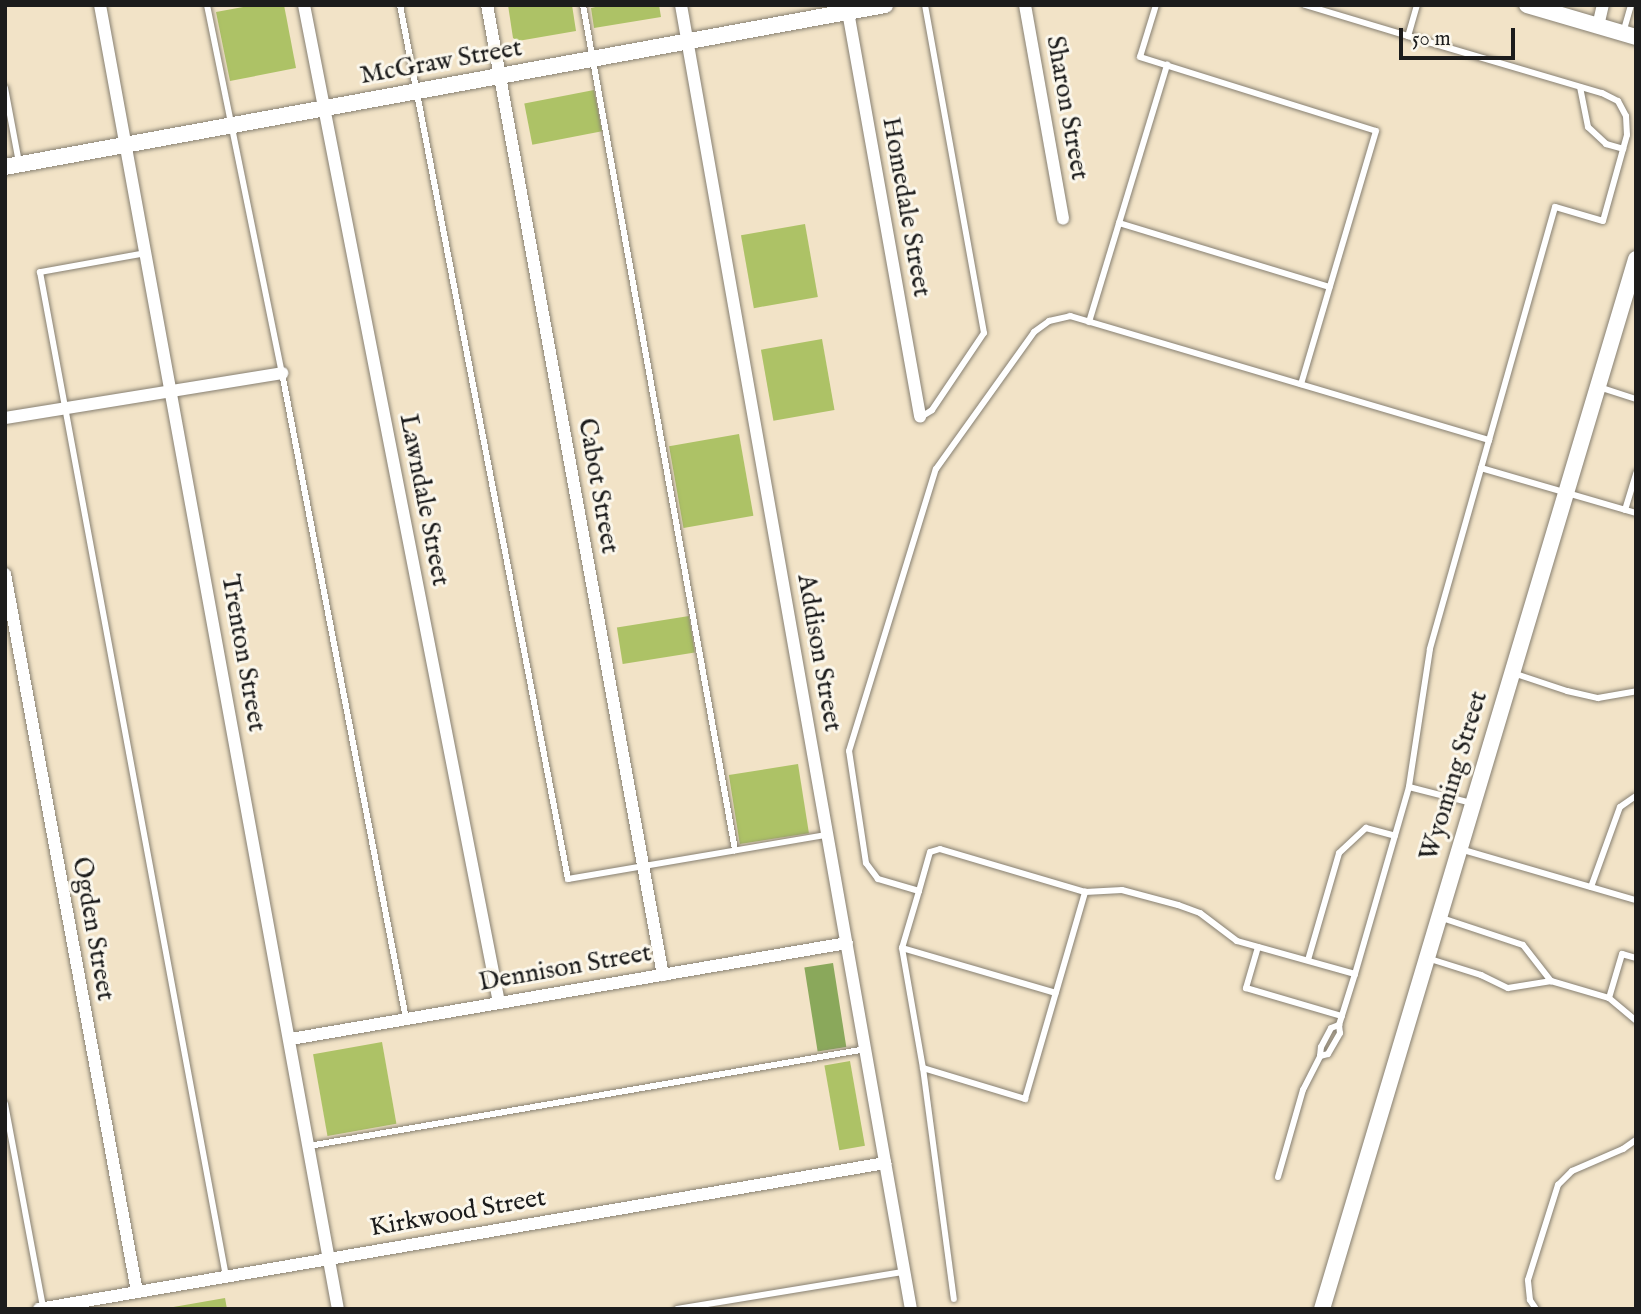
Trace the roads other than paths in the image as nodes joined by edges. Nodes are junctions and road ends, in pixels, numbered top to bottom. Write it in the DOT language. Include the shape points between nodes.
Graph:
graph roads {
  1 [pos="100,5"];
  2 [pos="207,5"];
  3 [pos="304,5"];
  4 [pos="400,5"];
  5 [pos="487,5"];
  6 [pos="583,5"];
  7 [pos="681,5"];
  8 [pos="885,5"];
  9 [pos="925,5"];
  10 [pos="1026,5"];
  11 [pos="1156,5"];
  12 [pos="1305,5"];
  13 [pos="1417,5"];
  14 [pos="1604,5"];
  15 [pos="1631,5"];
  16 [pos="1530,6"];
  17 [pos="848,8"];
  18 [pos="1564,11"];
  19 [pos="1598,26"];
  20 [pos="1629,35"];
  21 [pos="1408,36"];
  22 [pos="688,41"];
  23 [pos="592,60"];
  24 [pos="1167,65"];
  25 [pos="500,76"];
  26 [pos="1580,87"];
  27 [pos="5,88"];
  28 [pos="418,92"];
  29 [pos="324,108"];
  30 [pos="230,126"];
  31 [pos="126,145"];
  32 [pos="1623,149"];
  33 [pos="12,166"];
  34 [pos="1063,219"];
  35 [pos="1119,223"];
  36 [pos="146,253"];
  37 [pos="1635,261"];
  38 [pos="1330,287"];
  39 [pos="1089,322"];
  40 [pos="282,373"];
  41 [pos="1301,384"];
  42 [pos="1597,387"];
  43 [pos="172,392"];
  44 [pos="1636,399"];
  45 [pos="65,409"];
  46 [pos="920,417"];
  47 [pos="5,418"];
  48 [pos="1489,440"];
  49 [pos="1481,468"];
  50 [pos="1636,473"];
  51 [pos="1565,493"];
  52 [pos="1625,510"];
  53 [pos="1636,513"];
  54 [pos="5,574"];
  55 [pos="1511,672"];
  56 [pos="1636,691"];
  57 [pos="1409,787"];
  58 [pos="1636,796"];
  59 [pos="1472,803"];
  60 [pos="828,835"];
  61 [pos="1395,836"];
  62 [pos="1458,849"];
  63 [pos="735,850"];
  64 [pos="644,866"];
  65 [pos="1591,887"];
  66 [pos="919,891"];
  67 [pos="1085,892"];
  68 [pos="1636,900"];
  69 [pos="1438,917"];
  70 [pos="847,943"];
  71 [pos="1258,947"];
  72 [pos="902,948"];
  73 [pos="1425,957"];
  74 [pos="1636,958"];
  75 [pos="1308,960"];
  76 [pos="1355,974"];
  77 [pos="663,975"];
  78 [pos="1551,981"];
  79 [pos="1056,993"];
  80 [pos="1609,998"];
  81 [pos="499,1003"];
  82 [pos="1342,1016"];
  83 [pos="406,1019"];
  84 [pos="1636,1021"];
  85 [pos="291,1039"];
  86 [pos="866,1049"];
  87 [pos="923,1068"];
  88 [pos="5,1104"];
  89 [pos="1636,1140"];
  90 [pos="309,1146"];
  91 [pos="885,1164"];
  92 [pos="1278,1177"];
  93 [pos="329,1259"];
  94 [pos="904,1272"];
  95 [pos="226,1277"];
  96 [pos="137,1292"];
  97 [pos="954,1299"];
  98 [pos="41,1308"];
  99 [pos="338,1309"];
  100 [pos="677,1309"];
  101 [pos="911,1309"];
  102 [pos="1322,1309"];
  103 [pos="1536,1309"];
  1 -- 31 [label="street, Trenton Street"];
  2 -- 30 [label="lane"];
  3 -- 29 [label="street, Lawndale Street"];
  4 -- 28 [label="lane"];
  5 -- 25 [label="street, Cabot Street"];
  6 -- 23 [label="lane"];
  7 -- 22 [label="street, Addison Street"];
  8 -- 17 [label="street, McGraw Street"];
  9 -- 46 [label="lane" via="984,333 932,410"];
  10 -- 34 [label="street, Sharon Street"];
  11 -- 24 [label="lane" via="1140,57"];
  12 -- 21 [label="lane"];
  13 -- 21 [label="lane"];
  14 -- 19 [label="street"];
  15 -- 20 [label="lane"];
  16 -- 18 [label="street"];
  17 -- 22 [label="street, McGraw Street"];
  17 -- 46 [label="street, Homedale Street"];
  18 -- 19 [label="street"];
  19 -- 20 [label="street"];
  21 -- 26 [label="lane"];
  22 -- 23 [label="street, McGraw Street"];
  22 -- 60 [label="street, Addison Street"];
  23 -- 25 [label="street, McGraw Street"];
  23 -- 63 [label="lane"];
  24 -- 35 [label="lane"];
  24 -- 38 [label="lane" via="1376,131"];
  25 -- 28 [label="street, McGraw Street"];
  25 -- 64 [label="street, Cabot Street"];
  26 -- 32 [label="lane" via="1588,128 1606,144"];
  26 -- 32 [label="lane" via="1618,101 1626,116"];
  27 -- 33 [label="lane"];
  28 -- 29 [label="street, McGraw Street"];
  28 -- 64 [label="lane" via="568,880"];
  29 -- 30 [label="street, McGraw Street"];
  29 -- 81 [label="street, Lawndale Street"];
  30 -- 31 [label="street, McGraw Street"];
  30 -- 40 [label="lane"];
  31 -- 33 [label="street, McGraw Street"];
  31 -- 36 [label="street, Trenton Street"];
  32 -- 48 [label="lane" via="1603,221 1555,207"];
  35 -- 38 [label="lane"];
  35 -- 39 [label="lane"];
  36 -- 43 [label="street, Trenton Street"];
  36 -- 45 [label="lane" via="40,272"];
  37 -- 42 [label="street, Wyoming Street"];
  38 -- 41 [label="lane"];
  39 -- 41 [label="lane"];
  39 -- 66 [label="lane" via="1070,316 1049,321 1034,332 936,469 849,751 866,863 878,879"];
  40 -- 43 [label="street"];
  40 -- 83 [label="lane"];
  41 -- 48 [label="lane"];
  42 -- 44 [label="lane"];
  42 -- 51 [label="street, Wyoming Street"];
  43 -- 45 [label="street"];
  43 -- 85 [label="street, Trenton Street"];
  45 -- 47 [label="street"];
  45 -- 95 [label="lane"];
  48 -- 49 [label="lane"];
  49 -- 51 [label="lane"];
  49 -- 57 [label="lane" via="1430,649"];
  50 -- 52 [label="lane"];
  51 -- 52 [label="lane"];
  51 -- 55 [label="street, Wyoming Street"];
  52 -- 53 [label="lane"];
  54 -- 96 [label="street, Ogden Street"];
  55 -- 56 [label="lane" via="1598,698"];
  55 -- 59 [label="street, Wyoming Street"];
  57 -- 59 [label="lane"];
  57 -- 61 [label="lane"];
  58 -- 65 [label="lane" via="1620,807"];
  59 -- 62 [label="street, Wyoming Street"];
  60 -- 63 [label="lane"];
  60 -- 70 [label="street, Addison Street"];
  61 -- 75 [label="lane" via="1366,828 1339,853"];
  61 -- 76 [label="lane"];
  62 -- 65 [label="lane"];
  62 -- 69 [label="street, Wyoming Street"];
  63 -- 64 [label="lane"];
  64 -- 77 [label="street, Cabot Street"];
  65 -- 68 [label="lane"];
  66 -- 67 [label="lane" via="930,852 940,849"];
  66 -- 72 [label="lane"];
  67 -- 71 [label="lane" via="1122,890 1178,905 1200,913 1237,941"];
  67 -- 79 [label="lane"];
  69 -- 73 [label="street, Wyoming Street"];
  69 -- 78 [label="lane" via="1523,945"];
  70 -- 77 [label="street, Dennison Street"];
  70 -- 86 [label="street, Addison Street"];
  71 -- 75 [label="lane"];
  71 -- 82 [label="lane" via="1246,988"];
  72 -- 79 [label="lane"];
  72 -- 87 [label="lane"];
  73 -- 78 [label="lane" via="1508,988"];
  73 -- 102 [label="street, Wyoming Street"];
  74 -- 80 [label="lane" via="1622,954"];
  75 -- 76 [label="lane"];
  76 -- 82 [label="lane"];
  77 -- 81 [label="street, Dennison Street"];
  78 -- 80 [label="lane"];
  79 -- 87 [label="lane" via="1025,1099"];
  80 -- 84 [label="lane"];
  81 -- 83 [label="street, Dennison Street"];
  82 -- 92 [label="lane" via="1340,1033 1328,1054 1320,1056 1303,1090"];
  83 -- 85 [label="street, Dennison Street"];
  85 -- 90 [label="street, Trenton Street"];
  86 -- 90 [label="lane"];
  86 -- 91 [label="street, Addison Street"];
  87 -- 97 [label="lane"];
  88 -- 98 [label="lane"];
  89 -- 103 [label="lane" via="1572,1171 1558,1185 1528,1280"];
  90 -- 93 [label="street, Trenton Street"];
  91 -- 93 [label="street, Kirkwood Street"];
  91 -- 94 [label="street, Addison Street"];
  93 -- 95 [label="street, Kirkwood Street"];
  93 -- 99 [label="street, Trenton Street"];
  94 -- 100 [label="lane"];
  94 -- 101 [label="street, Addison Street"];
  95 -- 96 [label="street, Kirkwood Street"];
  96 -- 98 [label="street, Kirkwood Street"];
}
